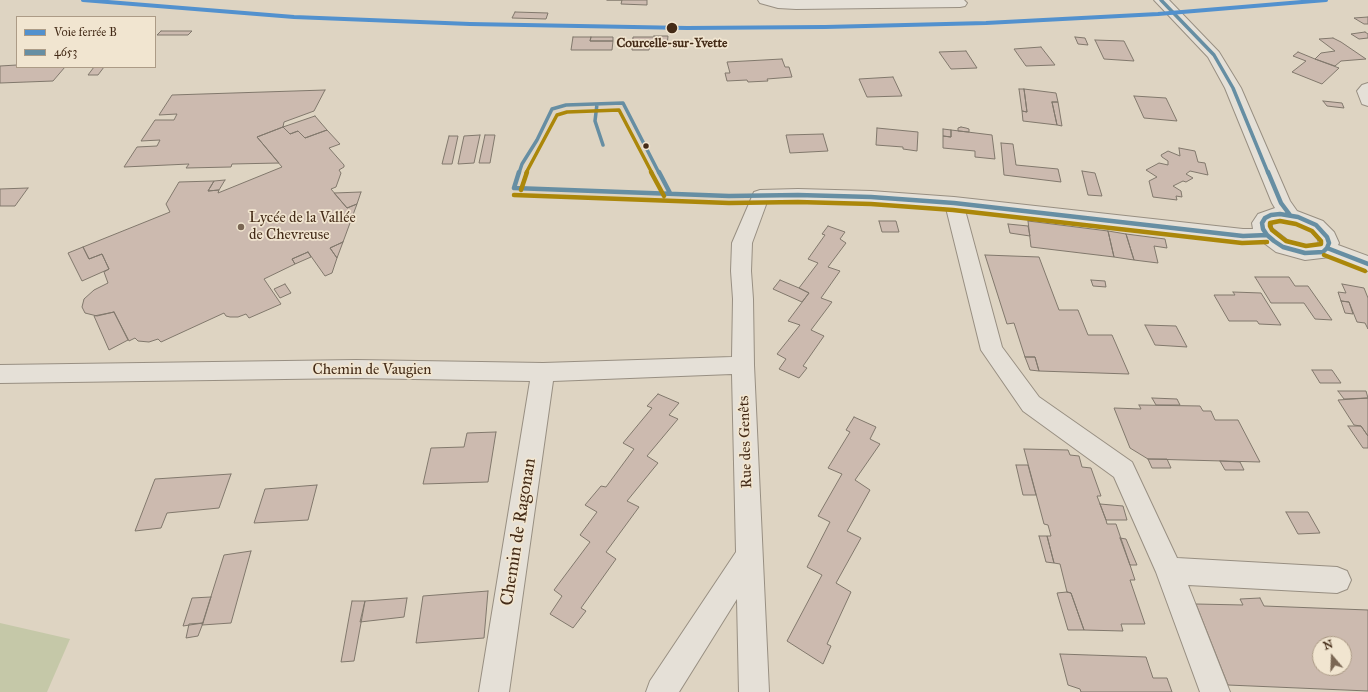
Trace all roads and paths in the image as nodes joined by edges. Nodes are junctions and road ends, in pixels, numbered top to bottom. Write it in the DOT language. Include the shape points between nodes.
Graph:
graph roads {
  1 [pos="765,0"];
  2 [pos="1161,0"];
  3 [pos="960,3"];
  4 [pos="1368,88"];
  5 [pos="1368,101"];
  6 [pos="954,202"];
  7 [pos="1290,215"];
  8 [pos="1267,235"];
  9 [pos="1327,248"];
  10 [pos="1368,264"];
  11 [pos="743,366"];
  12 [pos="543,372"];
  13 [pos="0,374"];
  14 [pos="750,554"];
  15 [pos="1169,570"];
  16 [pos="1336,580"];
  17 [pos="494,692"];
  18 [pos="662,692"];
  19 [pos="754,692"];
  20 [pos="1215,692"];
  1 -- 3 [label="street" via="796,5"];
  2 -- 7 [label="street" via="1214,55 1233,88 1282,203"];
  4 -- 5 [label="street" via="1365,91"];
  6 -- 8 [label="street" via="1243,236"];
  6 -- 11 [label="street, Rue des Genêts" via="798,194 760,196 742,243"];
  6 -- 15 [label="street" via="992,350 1030,404 1123,470"];
  7 -- 8 [label="street" via="1271,215 1265,218 1262,223"];
  7 -- 9 [label="street" via="1306,220 1323,231 1329,243"];
  8 -- 9 [label="street" via="1283,247 1299,252 1323,252"];
  9 -- 10 [label="street"];
  11 -- 12 [label="street, Chemin de Vaugien"];
  11 -- 14 [label="street, Rue des Genêts"];
  12 -- 13 [label="street, Chemin de Vaugien" via="356,369"];
  12 -- 17 [label="street, Chemin de Ragonan"];
  14 -- 18 [label="street"];
  14 -- 19 [label="street, Rue des Genêts"];
  15 -- 16 [label="street"];
  15 -- 20 [label="street"];
}
